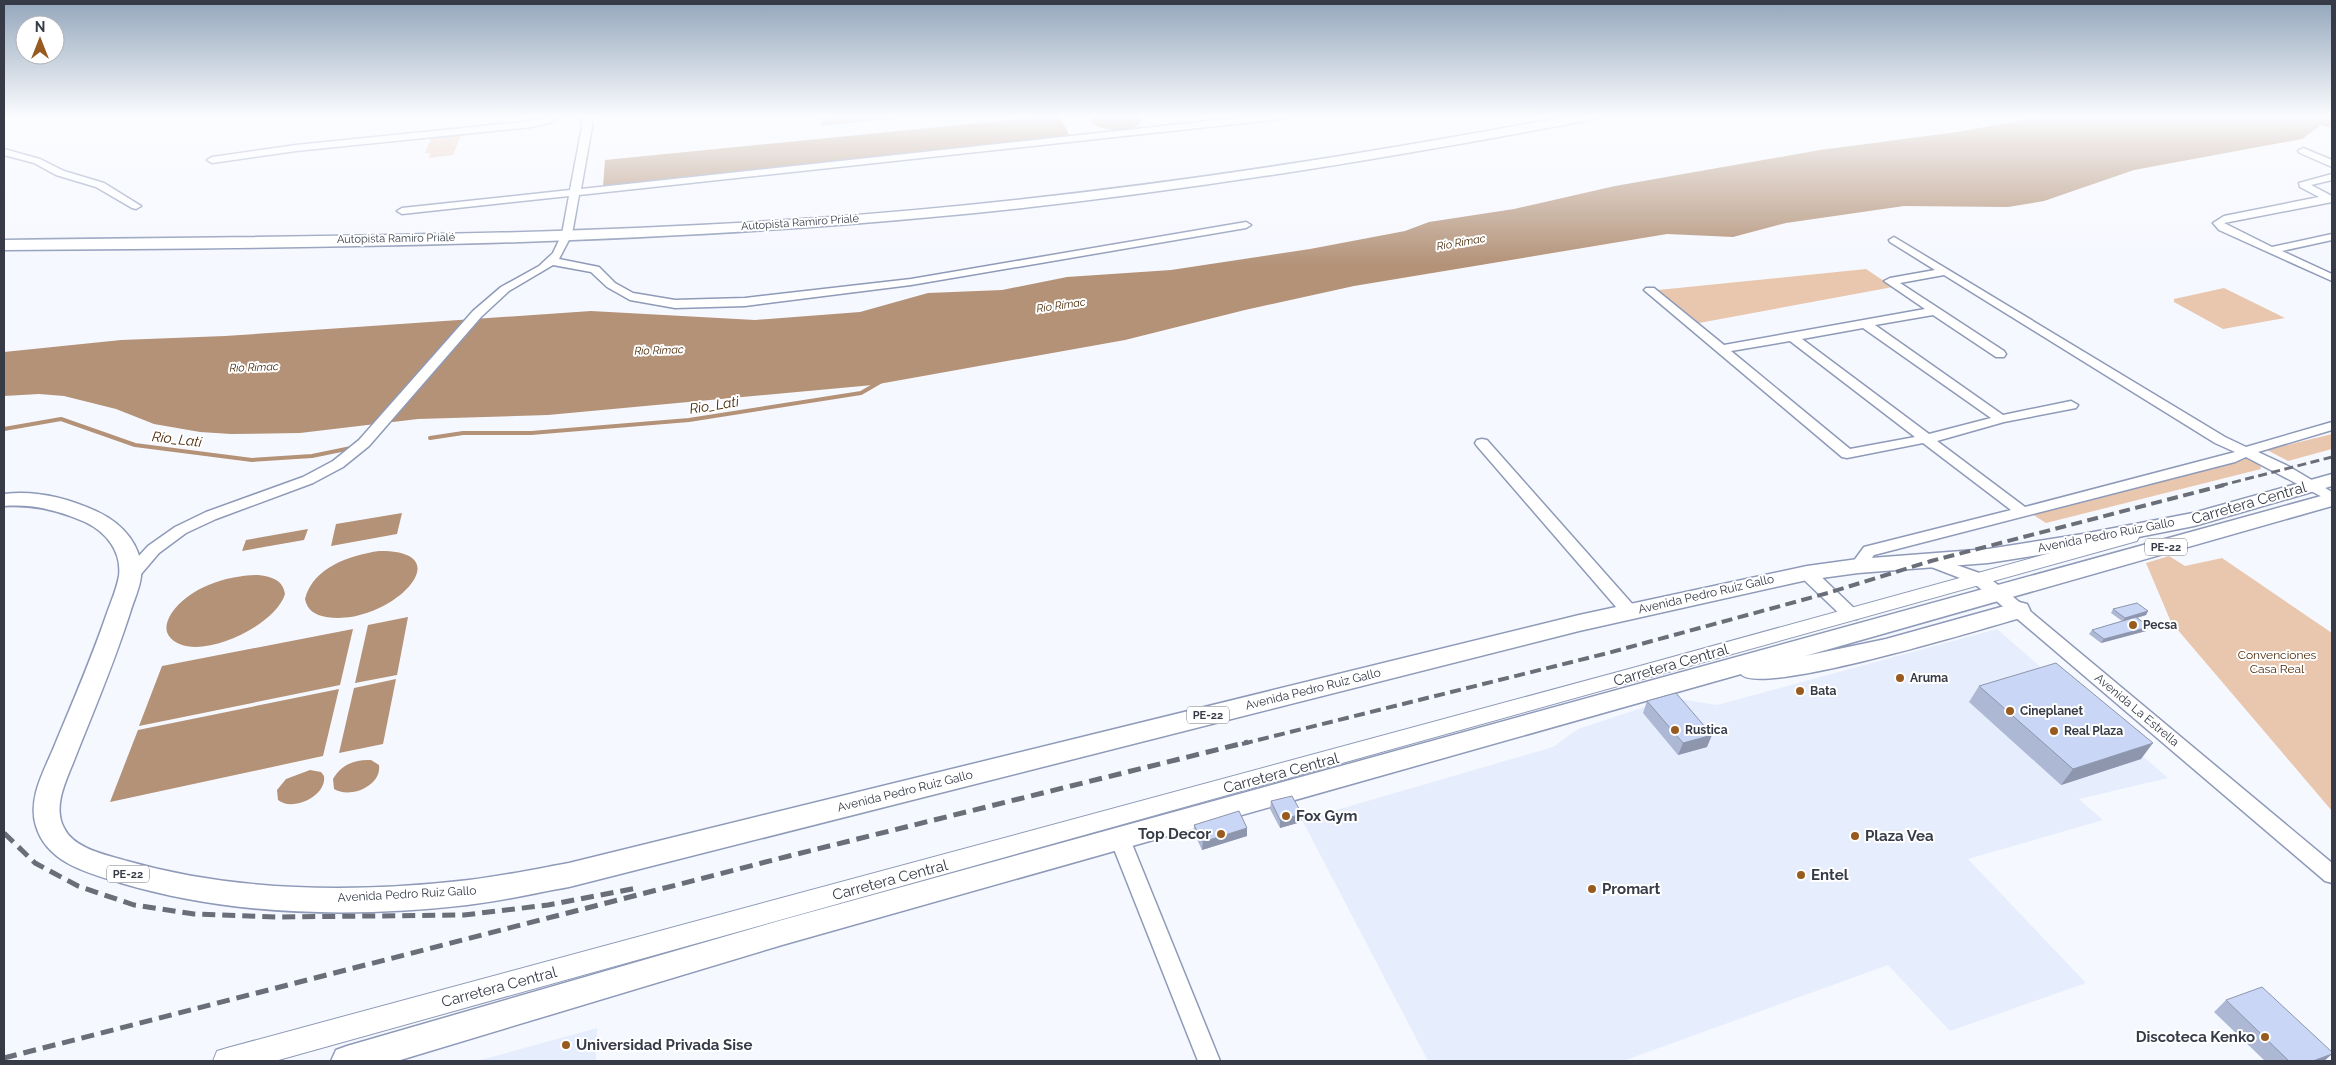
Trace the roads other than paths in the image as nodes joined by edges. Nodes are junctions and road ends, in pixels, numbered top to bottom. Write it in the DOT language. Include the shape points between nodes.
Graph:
graph roads {
  1 [pos="46,166"];
  2 [pos="580,166"];
  3 [pos="824,166"];
  4 [pos="1237,166"];
  5 [pos="1314,166"];
  6 [pos="2332,178"];
  7 [pos="575,193"];
  8 [pos="2331,199"];
  9 [pos="136,206"];
  10 [pos="401,218"];
  11 [pos="420,224"];
  12 [pos="440,224"];
  13 [pos="1246,225"];
  14 [pos="211,228"];
  15 [pos="568,228"];
  16 [pos="4,231"];
  17 [pos="2332,237"];
  18 [pos="1894,240"];
  19 [pos="4,245"];
  20 [pos="2272,250"];
  21 [pos="552,261"];
  22 [pos="1944,272"];
  23 [pos="2332,278"];
  24 [pos="1650,290"];
  25 [pos="1935,311"];
  26 [pos="1864,323"];
  27 [pos="1791,336"];
  28 [pos="1724,349"];
  29 [pos="2000,354"];
  30 [pos="2071,405"];
  31 [pos="2001,419"];
  32 [pos="2332,426"];
  33 [pos="1925,439"];
  34 [pos="1482,443"];
  35 [pos="2247,452"];
  36 [pos="2332,480"];
  37 [pos="2310,486"];
  38 [pos="2332,499"];
  39 [pos="4,500"];
  40 [pos="2021,511"];
  41 [pos="2194,519"];
  42 [pos="1931,561"];
  43 [pos="1858,566"];
  44 [pos="1807,572"];
  45 [pos="130,576"];
  46 [pos="1979,579"];
  47 [pos="2009,603"];
  48 [pos="1629,612"];
  49 [pos="1851,615"];
  50 [pos="1120,839"];
  51 [pos="2332,875"];
  52 [pos="228,1061"];
  53 [pos="347,1061"];
  54 [pos="1209,1061"];
  1 -- 9 [label="street" via="100,185"];
  2 -- 7 [label="street"];
  3 -- 7 [label="street"];
  4 -- 15 [label="highway, Autopista Ramiro Prialé" via="1072,187 916,202"];
  5 -- 15 [label="highway, Autopista Ramiro Prialé" via="1064,200 929,213 742,227"];
  6 -- 8 [label="street" via="2304,183 2304,186"];
  7 -- 10 [label="street"];
  7 -- 15 [label="street"];
  8 -- 20 [label="street" via="2224,218 2218,223"];
  10 -- 11 [label="highway, Autopista Ramiro Prialé"];
  12 -- 15 [label="highway, Autopista Ramiro Prialé"];
  13 -- 21 [label="street" via="911,282 745,302 675,304 630,296 611,285 595,269"];
  14 -- 16 [label="highway"];
  15 -- 19 [label="highway, Autopista Ramiro Prialé"];
  15 -- 21 [label="street"];
  17 -- 20 [label="street"];
  18 -- 22 [label="street"];
  20 -- 23 [label="street"];
  21 -- 45 [label="street" via="505,289 477,314 351,456 317,476 187,525 153,548"];
  22 -- 25 [label="street" via="1890,281"];
  22 -- 35 [label="street" via="2220,440"];
  24 -- 28 [label="street"];
  25 -- 26 [label="street"];
  25 -- 29 [label="street"];
  26 -- 27 [label="street"];
  26 -- 31 [label="street"];
  27 -- 28 [label="street"];
  27 -- 33 [label="street"];
  28 -- 33 [label="street" via="1847,454"];
  30 -- 31 [label="street"];
  31 -- 33 [label="street"];
  32 -- 35 [label="street"];
  33 -- 40 [label="street"];
  34 -- 48 [label="street"];
  35 -- 37 [label="street"];
  35 -- 40 [label="street"];
  36 -- 37 [label="highway, Carretera Central / PE-22"];
  37 -- 38 [label="street"];
  37 -- 41 [label="highway, Carretera Central / PE-22"];
  38 -- 47 [label="highway, Carretera Central / PE-22"];
  39 -- 45 [label="highway, Avenida Pedro Ruiz Gallo / PE-22" via="43,500 96,518 121,540 128,556"];
  40 -- 43 [label="street" via="1869,551"];
  41 -- 42 [label="highway, Avenida Pedro Ruiz Gallo / PE-22" via="2041,548"];
  41 -- 46 [label="main road, Carretera Central"];
  42 -- 43 [label="highway, Avenida Pedro Ruiz Gallo / PE-22"];
  42 -- 46 [label="street, Avenida La Estrella"];
  43 -- 44 [label="highway, Avenida Pedro Ruiz Gallo / PE-22"];
  44 -- 48 [label="highway, Avenida Pedro Ruiz Gallo / PE-22"];
  44 -- 49 [label="street"];
  45 -- 48 [label="highway, Avenida Pedro Ruiz Gallo / PE-22" via="110,639 48,794 47,816 55,837 75,854 150,880 215,892 328,898 452,894 569,875"];
  46 -- 47 [label="street, Avenida La Estrella"];
  46 -- 49 [label="main road, Carretera Central"];
  47 -- 50 [label="highway, Carretera Central / PE-22" via="1701,676"];
  47 -- 51 [label="street, Avenida La Estrella"];
  49 -- 52 [label="main road, Carretera Central"];
  50 -- 53 [label="highway, Carretera Central / PE-22" via="842,916"];
  50 -- 54 [label="street"];
}
